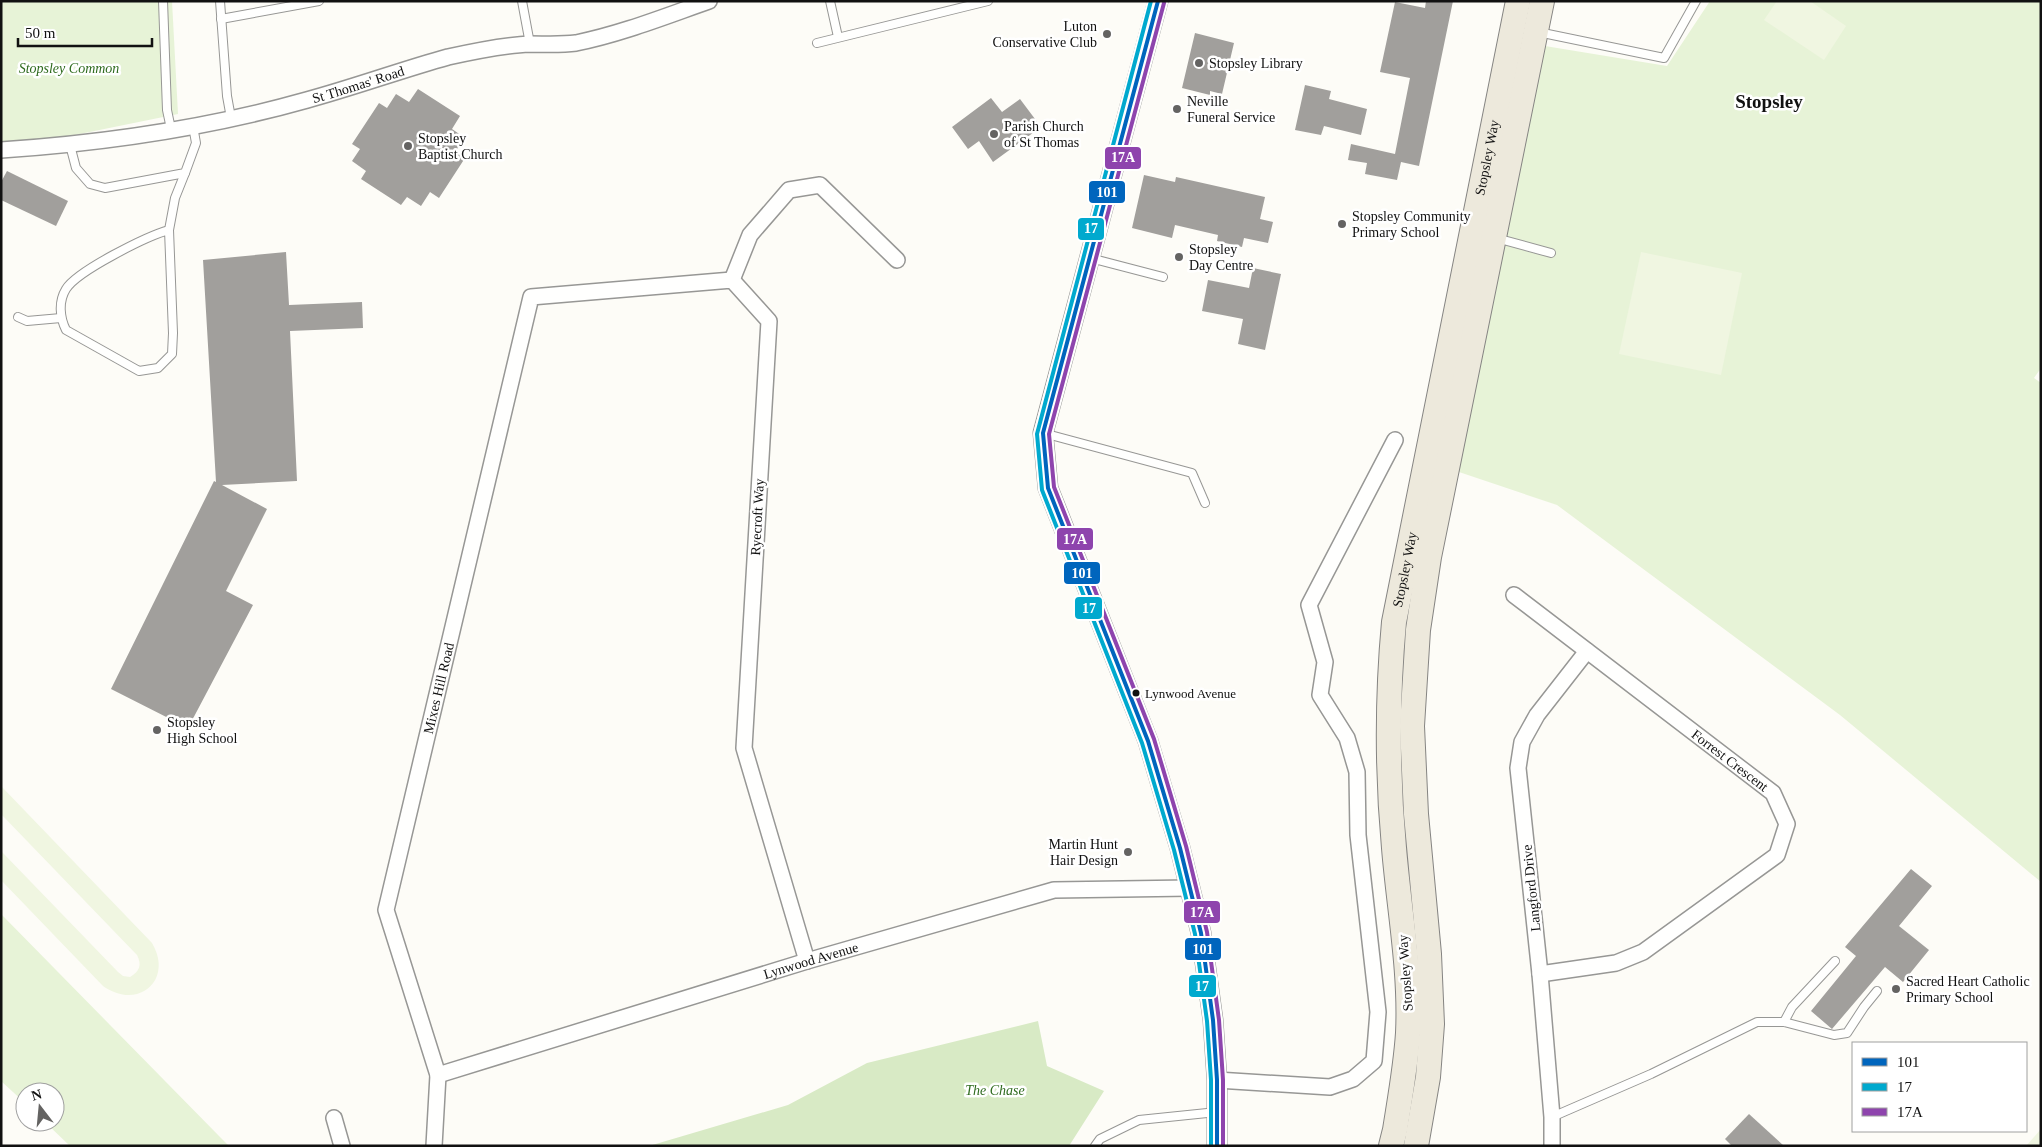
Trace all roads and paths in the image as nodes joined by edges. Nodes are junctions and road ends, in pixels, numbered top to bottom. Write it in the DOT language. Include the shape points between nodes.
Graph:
graph roads {
  1 [pos="163,1"];
  2 [pos="220,1"];
  3 [pos="319,1"];
  4 [pos="522,1"];
  5 [pos="709,1"];
  6 [pos="830,1"];
  7 [pos="988,1"];
  8 [pos="1158,1"];
  9 [pos="1518,1"];
  10 [pos="1542,1"];
  11 [pos="1696,1"];
  12 [pos="221,19"];
  13 [pos="1536,32"];
  14 [pos="838,37"];
  15 [pos="817,43"];
  16 [pos="530,44"];
  17 [pos="231,118"];
  18 [pos="193,126"];
  19 [pos="170,129"];
  20 [pos="70,145"];
  21 [pos="1,150"];
  22 [pos="185,174"];
  23 [pos="169,230"];
  24 [pos="1494,237"];
  25 [pos="1551,253"];
  26 [pos="1090,258"];
  27 [pos="897,260"];
  28 [pos="1163,277"];
  29 [pos="732,280"];
  30 [pos="18,317"];
  31 [pos="60,318"];
  32 [pos="1043,433"];
  33 [pos="1396,440"];
  34 [pos="1205,503"];
  35 [pos="1514,594"];
  36 [pos="1587,651"];
  37 [pos="1190,888"];
  38 [pos="807,961"];
  39 [pos="1834,961"];
  40 [pos="1540,974"];
  41 [pos="1877,991"];
  42 [pos="1784,1022"];
  43 [pos="438,1075"];
  44 [pos="1217,1080"];
  45 [pos="1217,1112"];
  46 [pos="1552,1117"];
  47 [pos="334,1118"];
  48 [pos="342,1146"];
  49 [pos="434,1146"];
  50 [pos="1095,1146"];
  51 [pos="1217,1146"];
  52 [pos="1391,1146"];
  53 [pos="1416,1146"];
  54 [pos="1552,1146"];
  1 -- 19 [label="lane"];
  2 -- 12 [label="lane"];
  3 -- 12 [label="lane"];
  4 -- 16 [label="lane"];
  5 -- 16 [label="street, St Thomas' Road" via="628,29 576,42"];
  6 -- 14 [label="lane"];
  7 -- 14 [label="lane"];
  8 -- 26 [label="street"];
  9 -- 52 [label="main road, Stopsley Way" via="1394,622 1389,674 1389,779 1407,977 1408,1032"];
  10 -- 13 [label="main road, Stopsley Way"];
  11 -- 13 [label="lane" via="1664,58"];
  12 -- 17 [label="lane"];
  13 -- 24 [label="main road, Stopsley Way"];
  14 -- 15 [label="lane"];
  16 -- 17 [label="street, St Thomas' Road" via="485,49 447,58 307,100"];
  17 -- 18 [label="street, St Thomas' Road"];
  18 -- 19 [label="street, St Thomas' Road"];
  18 -- 22 [label="lane" via="196,143"];
  19 -- 20 [label="street, St Thomas' Road"];
  20 -- 21 [label="street, St Thomas' Road"];
  20 -- 22 [label="lane" via="76,168 90,184 105,188"];
  22 -- 23 [label="lane" via="175,198"];
  23 -- 31 [label="lane" via="153,234 80,275 66,289"];
  23 -- 31 [label="lane" via="172,354 158,368 139,371 66,330"];
  24 -- 25 [label="lane"];
  24 -- 53 [label="main road, Stopsley Way" via="1429,557 1418,630 1413,736 1416,814 1430,954 1432,1024 1428,1077"];
  26 -- 28 [label="lane"];
  26 -- 32 [label="street"];
  27 -- 29 [label="street" via="820,186 789,190 750,235"];
  29 -- 38 [label="street, Ryecroft Way" via="769,321 744,748"];
  29 -- 43 [label="street, Mixes Hill Road" via="531,297 386,910"];
  30 -- 31 [label="lane" via="27,321"];
  32 -- 34 [label="lane" via="1192,473"];
  32 -- 37 [label="street" via="1048,488 1148,741"];
  33 -- 44 [label="street" via="1309,606 1325,662 1320,694 1347,738 1357,772 1358,835 1378,1012 1374,1060 1353,1079 1330,1087"];
  35 -- 36 [label="street, Forrest Crescent"];
  36 -- 40 [label="street, Langford Drive" via="1537,715 1522,742 1518,768"];
  36 -- 40 [label="street, Forrest Crescent" via="1773,793 1787,824 1777,855 1643,952 1616,963"];
  37 -- 38 [label="street, Lynwood Avenue" via="1054,890"];
  37 -- 44 [label="street" via="1201,933 1213,1020"];
  38 -- 43 [label="street, Lynwood Avenue"];
  39 -- 42 [label="lane" via="1792,1007"];
  40 -- 46 [label="street, Langford Drive"];
  41 -- 42 [label="lane" via="1846,1033 1834,1035"];
  42 -- 46 [label="lane" via="1756,1022 1643,1078"];
  43 -- 49 [label="street"];
  44 -- 45 [label="street"];
  45 -- 50 [label="lane" via="1138,1120 1100,1139"];
  45 -- 51 [label="street"];
  46 -- 54 [label="street, Langford Drive"];
  47 -- 48 [label="street"];
}
